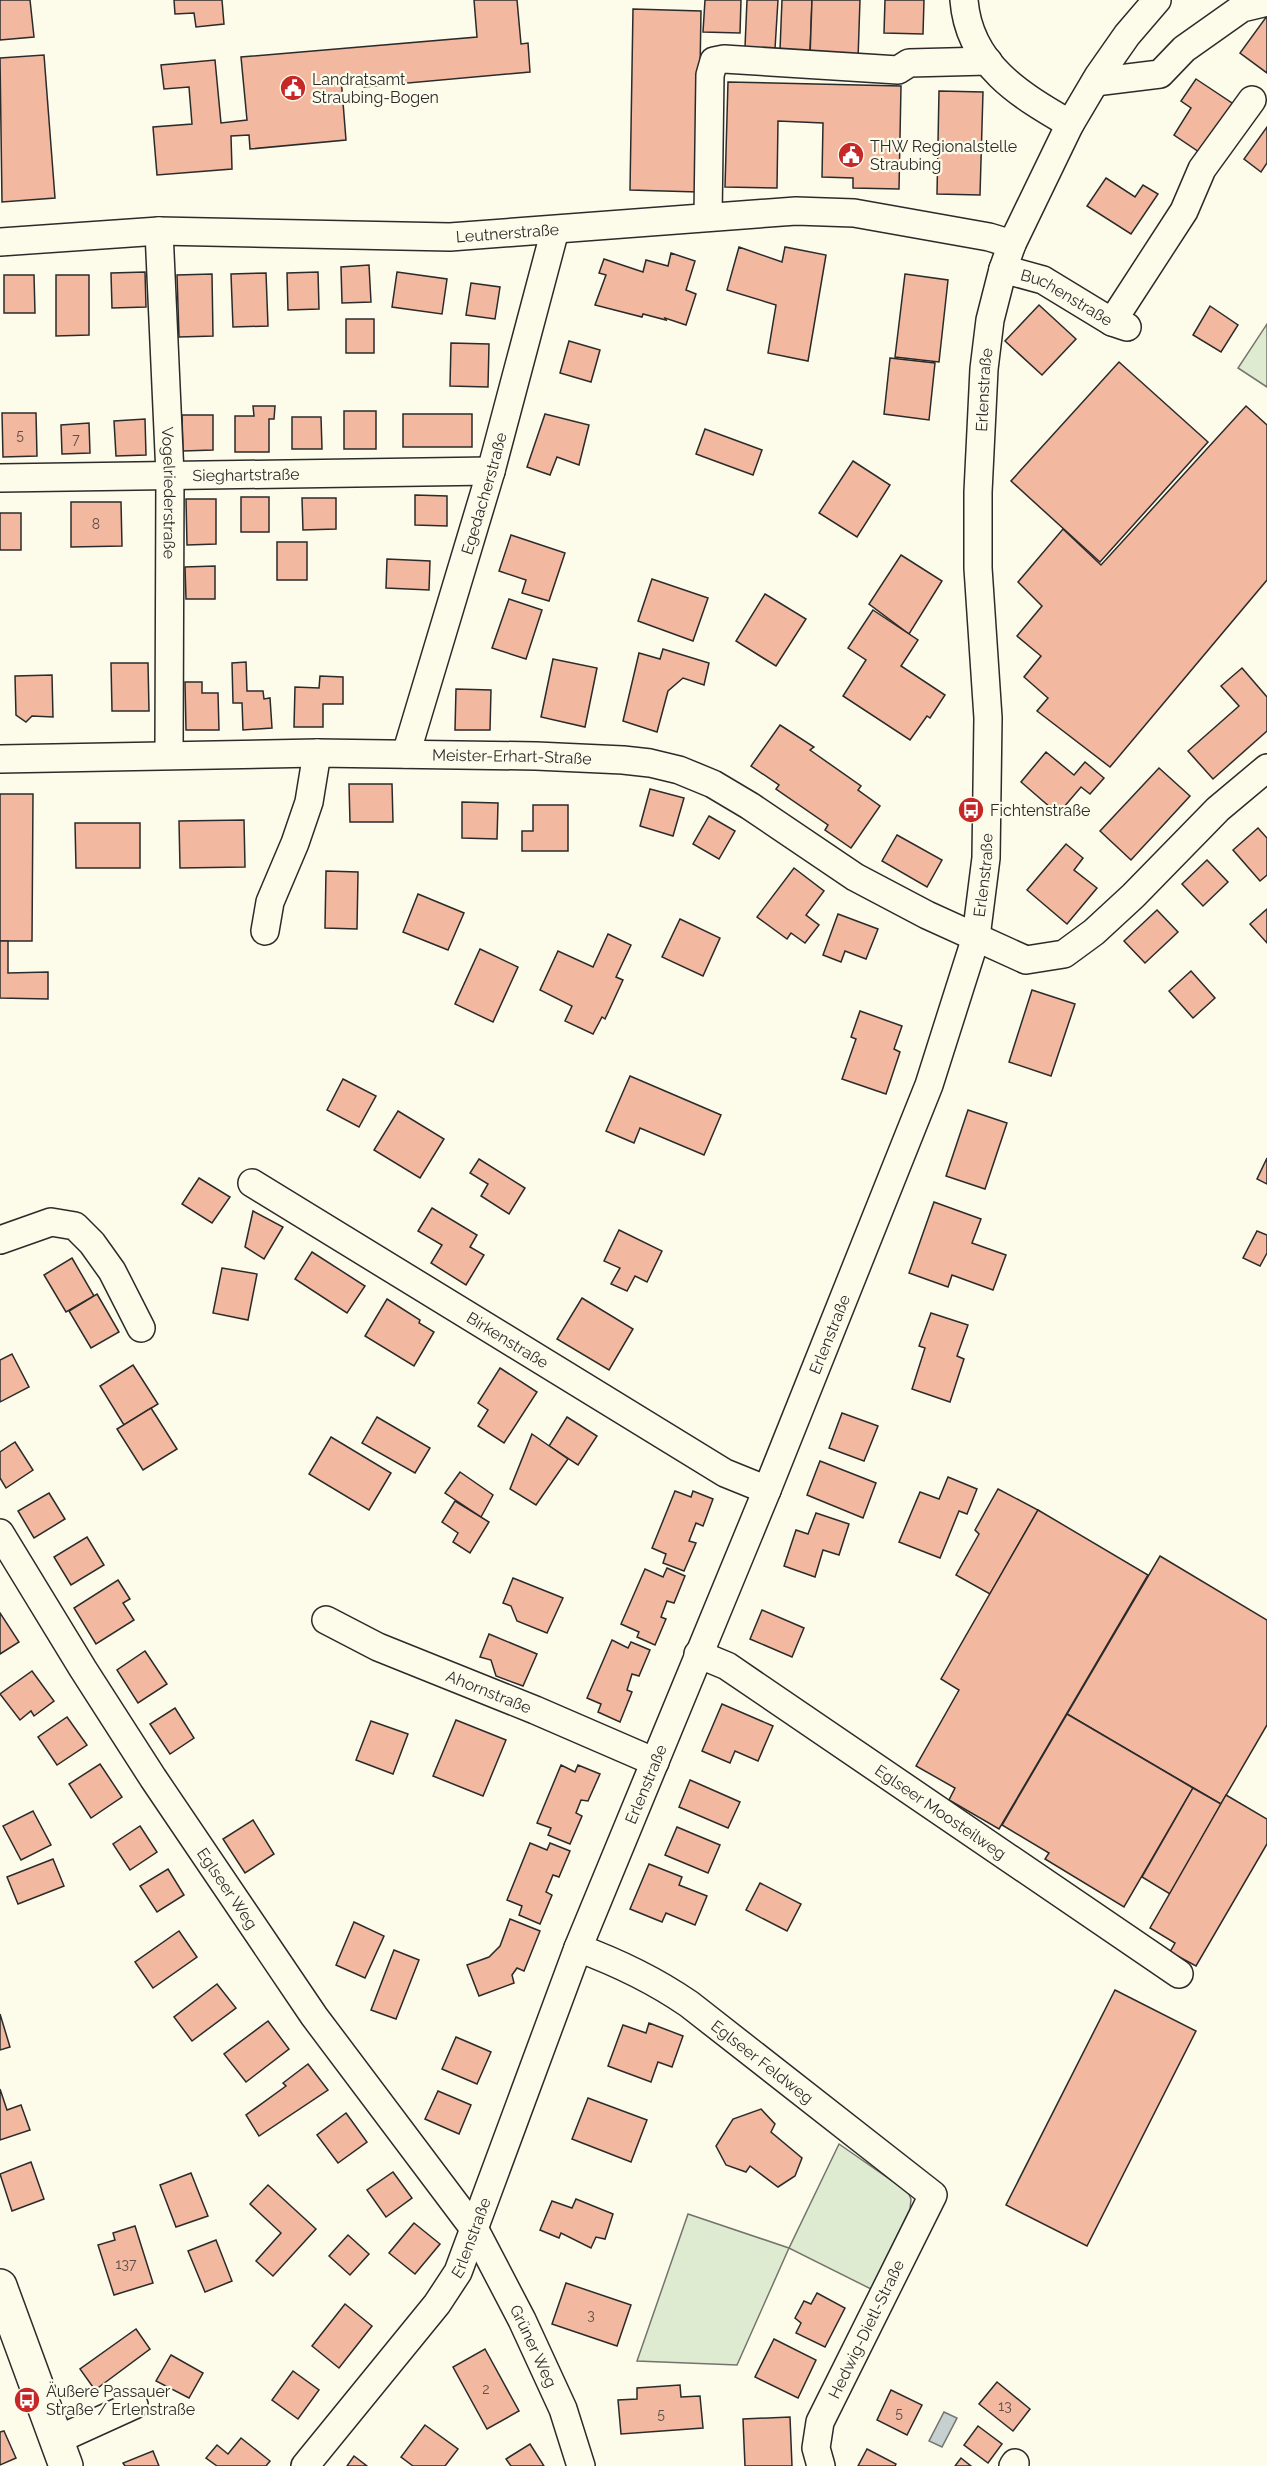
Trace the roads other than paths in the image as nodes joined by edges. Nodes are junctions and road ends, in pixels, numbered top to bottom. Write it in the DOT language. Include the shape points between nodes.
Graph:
graph roads {
  1 [pos="964,0"];
  2 [pos="1157,0"];
  3 [pos="1267,2"];
  4 [pos="988,61"];
  5 [pos="1095,82"];
  6 [pos="1252,100"];
  7 [pos="1070,124"];
  8 [pos="708,217"];
  9 [pos="555,230"];
  10 [pos="159,231"];
  11 [pos="0,242"];
  12 [pos="1012,244"];
  13 [pos="1003,269"];
  14 [pos="490,471"];
  15 [pos="170,475"];
  16 [pos="0,478"];
  17 [pos="317,753"];
  18 [pos="406,754"];
  19 [pos="168,755"];
  20 [pos="0,759"];
  21 [pos="1267,768"];
  22 [pos="265,931"];
  23 [pos="976,937"];
  24 [pos="252,1183"];
  25 [pos="0,1239"];
  26 [pos="141,1328"];
  27 [pos="767,1490"];
  28 [pos="0,1533"];
  29 [pos="326,1620"];
  30 [pos="698,1654"];
  31 [pos="655,1762"];
  32 [pos="578,1948"];
  33 [pos="1179,1974"];
  34 [pos="933,2195"];
  35 [pos="475,2230"];
  36 [pos="0,2286"];
  37 [pos="134,2405"];
  38 [pos="62,2453"];
  39 [pos="305,2466"];
  40 [pos="581,2466"];
  41 [pos="821,2466"];
  1 -- 4 [label="street" via="974,40"];
  2 -- 5 [label="street, Erlenstraße"];
  3 -- 5 [label="street" via="1242,8 1184,49 1160,74"];
  4 -- 7 [label="street" via="1020,95"];
  4 -- 8 [label="street" via="909,63 898,70 714,61 710,75"];
  5 -- 7 [label="street, Erlenstraße"];
  6 -- 13 [label="street, Buchenstraße" via="1202,169 1184,211 1120,324 1043,280"];
  7 -- 12 [label="street, Erlenstraße"];
  8 -- 9 [label="street, Leutnerstraße"];
  8 -- 12 [label="street, Leutnerstraße" via="796,211 854,213"];
  9 -- 10 [label="street, Leutnerstraße" via="450,237"];
  9 -- 14 [label="street, Egedacherstraße"];
  10 -- 11 [label="street, Leutnerstraße"];
  10 -- 15 [label="street, Vogelriederstraße"];
  12 -- 13 [label="street, Erlenstraße"];
  13 -- 23 [label="street, Erlenstraße" via="990,320 980,432 978,568 988,718 986,858"];
  14 -- 15 [label="street, Sieghartstraße"];
  14 -- 18 [label="street, Egedacherstraße"];
  15 -- 16 [label="street, Sieghartstraße"];
  15 -- 19 [label="street, Vogelriederstraße"];
  17 -- 18 [label="street, Meister-Erhart-Straße"];
  17 -- 19 [label="street, Meister-Erhart-Straße"];
  17 -- 22 [label="street" via="309,802 273,894"];
  18 -- 23 [label="street, Meister-Erhart-Straße" via="623,760 679,770 750,806 855,877"];
  19 -- 20 [label="street, Meister-Erhart-Straße"];
  21 -- 23 [label="street" via="1218,809 1110,917 1064,954 1026,960"];
  23 -- 27 [label="street, Erlenstraße" via="929,1085"];
  24 -- 27 [label="street, Birkenstraße" via="724,1473"];
  25 -- 26 [label="street" via="51,1222 75,1226 112,1271"];
  27 -- 30 [label="street, Erlenstraße"];
  28 -- 35 [label="street, Eglseer Weg" via="134,1749 308,2006"];
  29 -- 31 [label="street, Ahornstraße" via="378,1647"];
  30 -- 31 [label="street, Erlenstraße"];
  30 -- 33 [label="street, Eglseer Moosteilweg" via="727,1666"];
  31 -- 32 [label="street, Erlenstraße"];
  32 -- 34 [label="street, Eglseer Feldweg" via="621,1964 689,2004"];
  32 -- 35 [label="street, Erlenstraße"];
  34 -- 41 [label="street, Hedwig-Dietl-Straße" via="820,2422 816,2448"];
  35 -- 39 [label="street, Erlenstraße" via="458,2272 437,2304"];
  35 -- 40 [label="street, Grüner Weg" via="563,2409"];
  36 -- 38 [label="main road"];
  37 -- 38 [label="street"];
}
